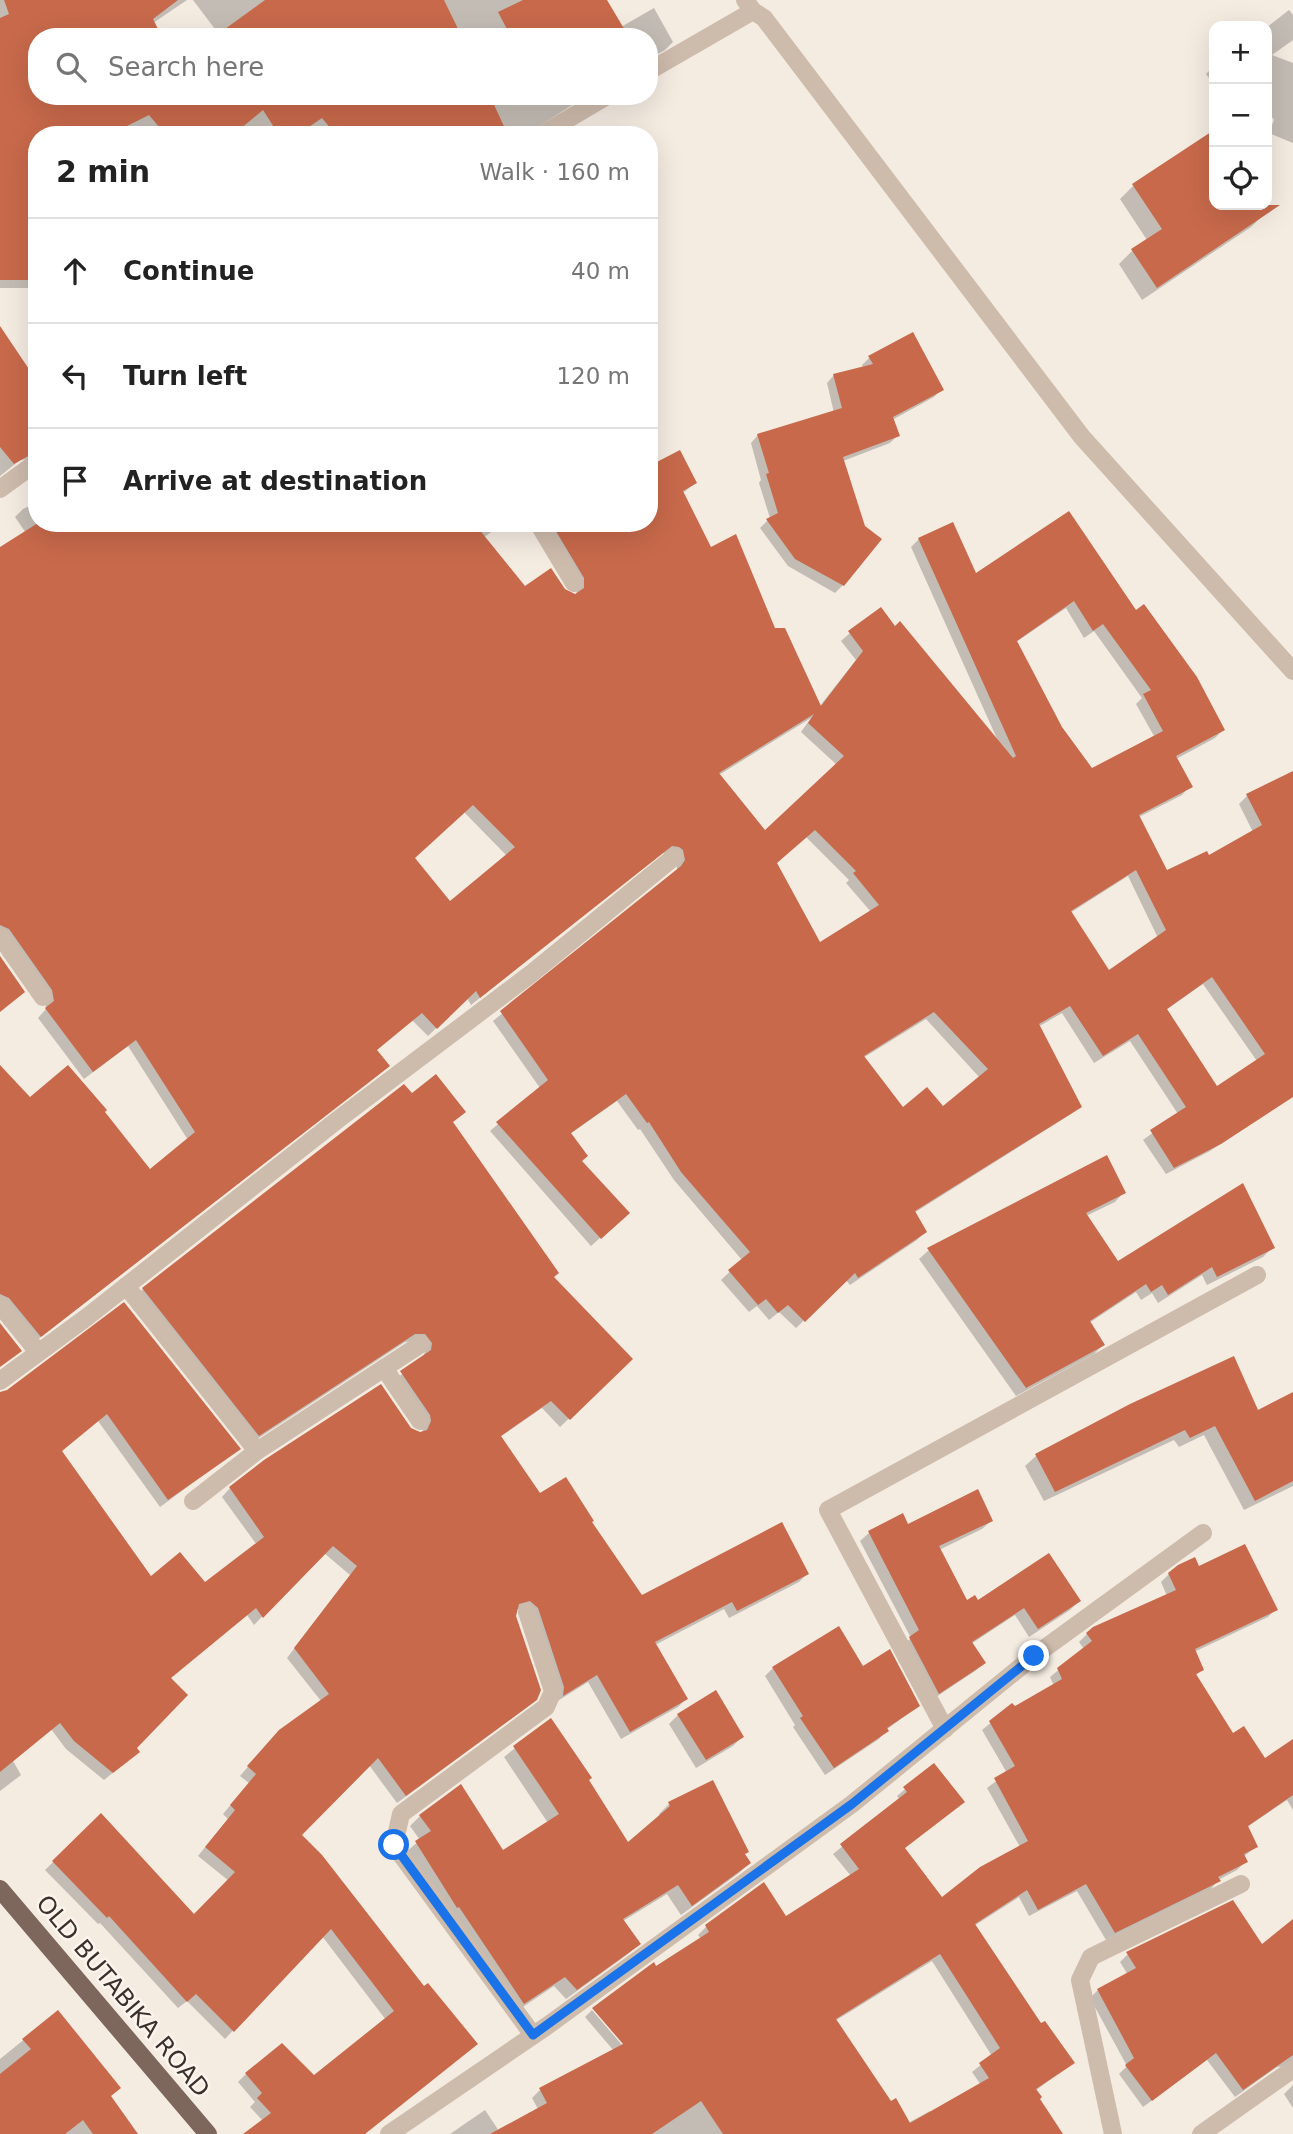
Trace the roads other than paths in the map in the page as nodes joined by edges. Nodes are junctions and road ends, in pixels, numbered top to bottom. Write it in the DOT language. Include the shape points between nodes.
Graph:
graph roads {
  1 [pos="749,5"];
  2 [pos="658,65"];
  3 [pos="592,105"];
  4 [pos="556,126"];
  5 [pos="28,469"];
  6 [pos="0,489"];
  7 [pos="543,532"];
  8 [pos="574,583"];
  9 [pos="1293,671"];
  10 [pos="674,857"];
  11 [pos="0,936"];
  12 [pos="43,997"];
  13 [pos="1257,1275"];
  14 [pos="126,1286"];
  15 [pos="0,1305"];
  16 [pos="421,1344"];
  17 [pos="38,1352"];
  18 [pos="384,1368"];
  19 [pos="0,1381"];
  20 [pos="421,1421"];
  21 [pos="257,1451"];
  22 [pos="193,1501"];
  23 [pos="1203,1533"];
  24 [pos="527,1612"];
  25 [pos="945,1729"];
  26 [pos="1241,1884"];
  27 [pos="0,1889"];
  28 [pos="533,2035"];
  29 [pos="1293,2069"];
  30 [pos="208,2134"];
  31 [pos="389,2134"];
  32 [pos="1113,2134"];
  33 [pos="1201,2134"];
  1 -- 2 [label="street"];
  1 -- 9 [label="street" via="1082,437"];
  3 -- 4 [label="street"];
  5 -- 6 [label="street"];
  7 -- 8 [label="street"];
  10 -- 14 [label="street" via="532,973"];
  11 -- 12 [label="street"];
  13 -- 25 [label="street" via="828,1510"];
  14 -- 17 [label="street"];
  14 -- 21 [label="street"];
  15 -- 17 [label="street"];
  16 -- 18 [label="street"];
  17 -- 19 [label="street"];
  18 -- 20 [label="street"];
  18 -- 21 [label="street"];
  21 -- 22 [label="street"];
  23 -- 25 [label="street" via="1034,1656"];
  24 -- 28 [label="street" via="552,1691 546,1707 401,1814 394,1845"];
  25 -- 28 [label="street" via="852,1804"];
  26 -- 32 [label="street" via="1091,1957 1080,1980"];
  27 -- 30 [label="main road, OLD BUTABIKA ROAD"];
  28 -- 31 [label="street"];
  29 -- 33 [label="street"];
}
